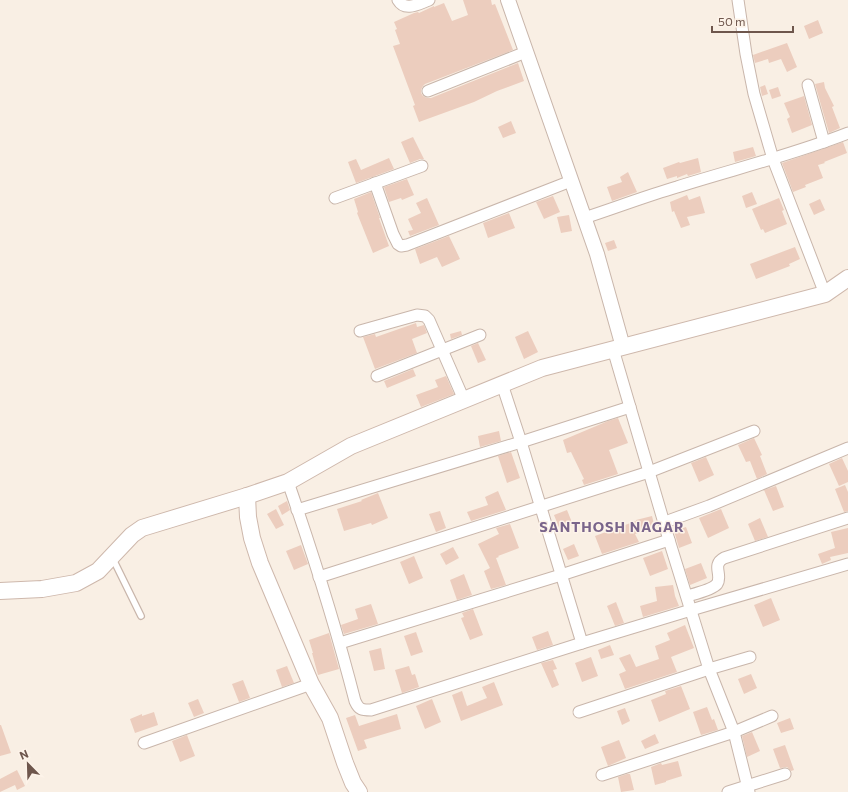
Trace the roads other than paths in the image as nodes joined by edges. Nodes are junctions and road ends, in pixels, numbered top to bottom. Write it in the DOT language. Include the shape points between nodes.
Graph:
graph roads {
  1 [pos="398,0"];
  2 [pos="429,0"];
  3 [pos="508,0"];
  4 [pos="738,0"];
  5 [pos="526,52"];
  6 [pos="808,85"];
  7 [pos="428,91"];
  8 [pos="848,133"];
  9 [pos="824,142"];
  10 [pos="773,159"];
  11 [pos="422,166"];
  12 [pos="571,181"];
  13 [pos="375,183"];
  14 [pos="335,198"];
  15 [pos="584,218"];
  16 [pos="848,278"];
  17 [pos="826,294"];
  18 [pos="360,331"];
  19 [pos="480,335"];
  20 [pos="618,348"];
  21 [pos="442,350"];
  22 [pos="377,376"];
  23 [pos="502,384"];
  24 [pos="464,400"];
  25 [pos="630,407"];
  26 [pos="754,431"];
  27 [pos="521,442"];
  28 [pos="848,448"];
  29 [pos="649,472"];
  30 [pos="289,485"];
  31 [pos="247,496"];
  32 [pos="296,506"];
  33 [pos="540,506"];
  34 [pos="848,518"];
  35 [pos="665,522"];
  36 [pos="669,540"];
  37 [pos="112,556"];
  38 [pos="848,564"];
  39 [pos="561,575"];
  40 [pos="320,577"];
  41 [pos="0,591"];
  42 [pos="687,596"];
  43 [pos="691,610"];
  44 [pos="141,616"];
  45 [pos="340,643"];
  46 [pos="582,643"];
  47 [pos="750,657"];
  48 [pos="709,669"];
  49 [pos="311,684"];
  50 [pos="579,712"];
  51 [pos="772,716"];
  52 [pos="734,732"];
  53 [pos="144,743"];
  54 [pos="785,774"];
  55 [pos="602,775"];
  56 [pos="748,789"];
  57 [pos="359,792"];
  58 [pos="728,792"];
  1 -- 2 [label="street" via="407,7"];
  3 -- 5 [label="street"];
  4 -- 10 [label="street" via="754,94"];
  5 -- 7 [label="street"];
  5 -- 12 [label="street"];
  6 -- 9 [label="street"];
  8 -- 9 [label="street"];
  9 -- 10 [label="street"];
  10 -- 15 [label="street" via="676,187"];
  10 -- 17 [label="street"];
  11 -- 13 [label="street"];
  12 -- 13 [label="street" via="401,246 393,234"];
  12 -- 15 [label="street"];
  13 -- 14 [label="street"];
  15 -- 20 [label="street" via="597,254"];
  16 -- 17 [label="main road"];
  17 -- 20 [label="main road"];
  18 -- 21 [label="street" via="417,315 425,316"];
  19 -- 21 [label="street"];
  20 -- 23 [label="main road" via="542,368"];
  20 -- 25 [label="street"];
  21 -- 22 [label="street"];
  21 -- 24 [label="street"];
  23 -- 24 [label="main road"];
  23 -- 27 [label="street"];
  24 -- 30 [label="main road" via="351,446"];
  25 -- 27 [label="street"];
  25 -- 29 [label="street"];
  26 -- 29 [label="street"];
  27 -- 32 [label="street"];
  27 -- 33 [label="street"];
  28 -- 35 [label="street"];
  29 -- 33 [label="street"];
  29 -- 35 [label="street"];
  30 -- 31 [label="main road"];
  30 -- 32 [label="street"];
  31 -- 37 [label="main road" via="142,528"];
  31 -- 49 [label="main road" via="252,538 260,563"];
  32 -- 40 [label="street"];
  33 -- 39 [label="street"];
  33 -- 40 [label="street"];
  34 -- 42 [label="street" via="720,559 717,566 717,584"];
  35 -- 36 [label="street"];
  36 -- 39 [label="street"];
  36 -- 42 [label="street"];
  37 -- 41 [label="main road" via="98,571 76,583 42,589"];
  37 -- 44 [label="lane"];
  38 -- 43 [label="street"];
  39 -- 45 [label="street"];
  39 -- 46 [label="street"];
  40 -- 45 [label="street"];
  42 -- 43 [label="street"];
  43 -- 46 [label="street"];
  43 -- 48 [label="street"];
  45 -- 46 [label="street" via="355,701 363,710 371,710"];
  47 -- 48 [label="street"];
  48 -- 50 [label="street"];
  48 -- 52 [label="street"];
  49 -- 53 [label="street"];
  49 -- 57 [label="main road" via="330,718 345,763"];
  51 -- 52 [label="street"];
  52 -- 55 [label="street"];
  52 -- 56 [label="street"];
  54 -- 56 [label="street"];
  56 -- 58 [label="street"];
}
